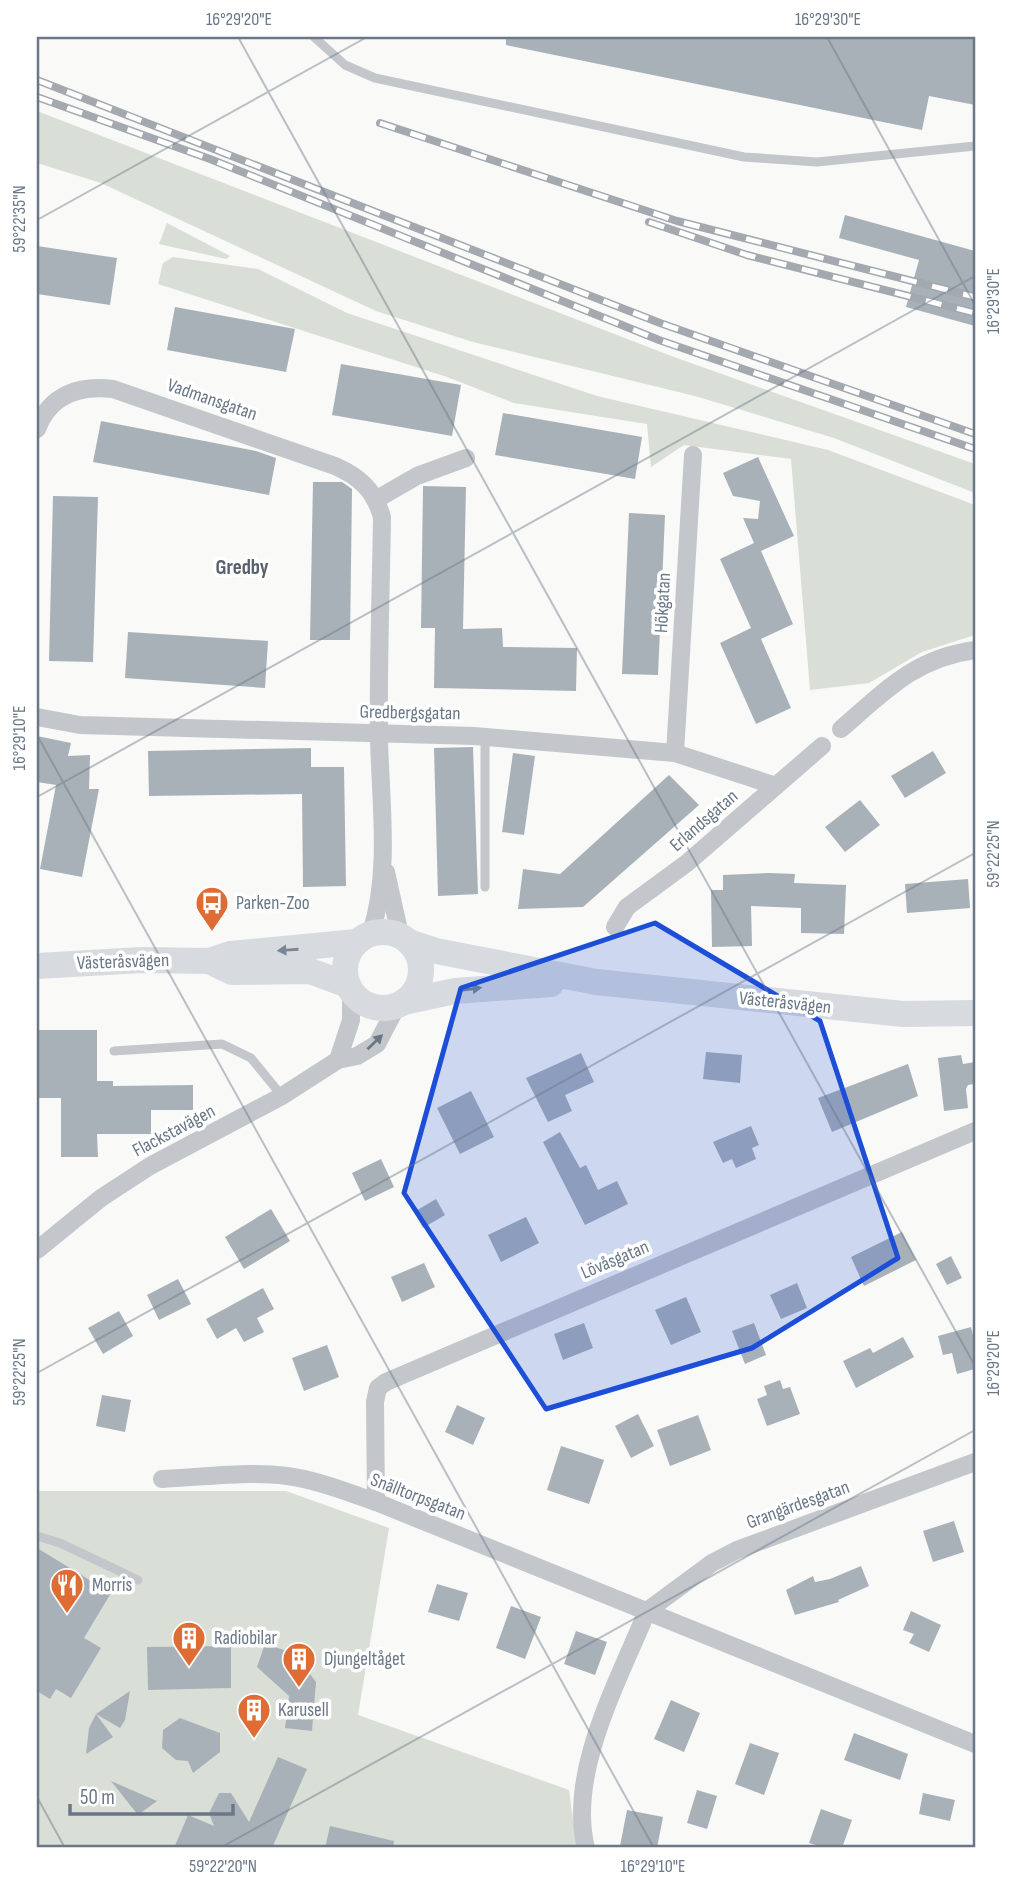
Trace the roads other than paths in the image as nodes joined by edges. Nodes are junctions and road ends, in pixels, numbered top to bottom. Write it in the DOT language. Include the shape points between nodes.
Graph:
graph roads {
  1 [pos="314,37"];
  2 [pos="975,146"];
  3 [pos="37,429"];
  4 [pos="693,455"];
  5 [pos="466,458"];
  6 [pos="377,499"];
  7 [pos="975,650"];
  8 [pos="37,717"];
  9 [pos="841,729"];
  10 [pos="379,734"];
  11 [pos="485,737"];
  12 [pos="821,746"];
  13 [pos="675,753"];
  14 [pos="776,786"];
  15 [pos="383,862"];
  16 [pos="485,887"];
  17 [pos="615,927"];
  18 [pos="364,937"];
  19 [pos="406,939"];
  20 [pos="209,961"];
  21 [pos="37,966"];
  22 [pos="596,982"];
  23 [pos="349,988"];
  24 [pos="401,1004"];
  25 [pos="975,1013"];
  26 [pos="114,1051"];
  27 [pos="338,1060"];
  28 [pos="282,1096"];
  29 [pos="975,1131"];
  30 [pos="37,1250"];
  31 [pos="975,1462"];
  32 [pos="162,1479"];
  33 [pos="376,1502"];
  34 [pos="37,1536"];
  35 [pos="138,1580"];
  36 [pos="647,1611"];
  37 [pos="975,1744"];
  38 [pos="586,1848"];
  1 -- 2 [label="lane" via="345,65 375,78 744,157 817,162"];
  3 -- 6 [label="street, Vadmansgatan" via="51,404 68,394 87,386 113,388 335,466 355,475"];
  4 -- 13 [label="street, Hökgatan"];
  5 -- 6 [label="street" via="417,476"];
  6 -- 10 [label="street" via="382,517"];
  7 -- 9 [label="street" via="945,654 910,672"];
  8 -- 10 [label="street, Gredbergsgatan" via="80,725"];
  10 -- 11 [label="street, Gredbergsgatan"];
  10 -- 15 [label="street"];
  11 -- 13 [label="street, Gredbergsgatan"];
  11 -- 16 [label="lane"];
  12 -- 14 [label="street, Erlandsgatan"];
  13 -- 14 [label="street, Gredbergsgatan"];
  14 -- 17 [label="street, Erlandsgatan" via="687,863 627,907"];
  15 -- 18 [label="street" via="380,899"];
  15 -- 19 [label="street"];
  18 -- 19 [label="street" via="385,931"];
  18 -- 20 [label="street, Västeråsvägen, one-way" via="230,954"];
  18 -- 23 [label="street" via="345,963"];
  19 -- 22 [label="street, Västeråsvägen" via="436,951"];
  19 -- 24 [label="street" via="419,955 422,975 415,992"];
  20 -- 21 [label="street, Västeråsvägen"];
  20 -- 23 [label="street, Västeråsvägen" via="232,972 310,971"];
  24 -- 22 [label="street, Västeråsvägen, one-way" via="495,986"];
  22 -- 25 [label="street, Västeråsvägen" via="902,1014"];
  23 -- 24 [label="street" via="370,1006"];
  23 -- 27 [label="street" via="351,1020"];
  27 -- 24 [label="street, Flackstavägen, one-way" via="358,1056 377,1044"];
  26 -- 28 [label="lane" via="222,1044 251,1058"];
  27 -- 28 [label="street, Flackstavägen"];
  28 -- 30 [label="street, Flackstavägen" via="150,1166 101,1198"];
  29 -- 33 [label="street, Lövåsgatan" via="386,1382 375,1402"];
  31 -- 36 [label="street, Grangärdesgatan" via="737,1550"];
  32 -- 33 [label="street, Snälltorpsgatan" via="257,1474 289,1477"];
  33 -- 36 [label="street, Snälltorpsgatan"];
  34 -- 35 [label="lane"];
  36 -- 37 [label="street, Snälltorpsgatan"];
  36 -- 38 [label="street" via="586,1772 582,1806"];
}
